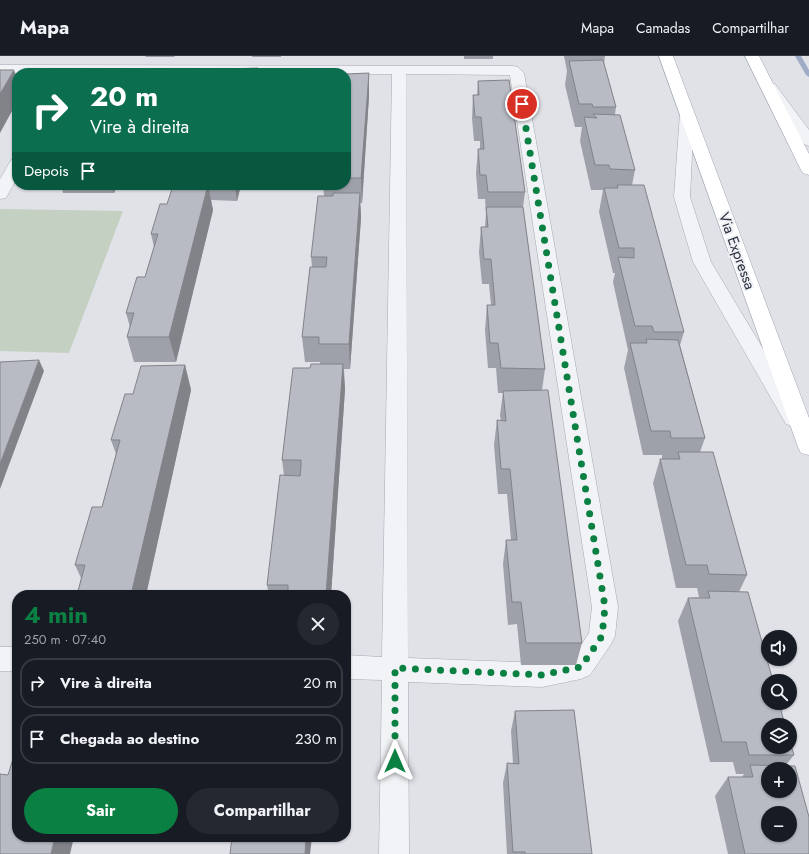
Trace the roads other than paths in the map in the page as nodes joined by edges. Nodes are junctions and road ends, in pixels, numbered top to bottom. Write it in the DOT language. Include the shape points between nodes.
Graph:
graph roads {
  1 [pos="75,56"];
  2 [pos="666,56"];
  3 [pos="752,56"];
  4 [pos="69,68"];
  5 [pos="0,70"];
  6 [pos="12,70"];
  7 [pos="351,70"];
  8 [pos="399,70"];
  9 [pos="765,81"];
  10 [pos="687,113"];
  11 [pos="809,141"];
  12 [pos="809,170"];
  13 [pos="12,172"];
  14 [pos="0,194"];
  15 [pos="808,444"];
  16 [pos="0,659"];
  17 [pos="12,659"];
  18 [pos="351,667"];
  19 [pos="395,668"];
  20 [pos="394,854"];
  1 -- 4 [label="street"];
  2 -- 10 [label="main road, Via Expressa"];
  3 -- 9 [label="main road"];
  5 -- 6 [label="street"];
  7 -- 8 [label="street"];
  8 -- 19 [label="street"];
  8 -- 19 [label="street" via="513,70 517,73 605,607 602,636 581,667 542,675"];
  9 -- 11 [label="street"];
  9 -- 12 [label="main road"];
  10 -- 15 [label="main road, Via Expressa"];
  10 -- 15 [label="street" via="682,197 702,262"];
  13 -- 14 [label="street"];
  16 -- 17 [label="street"];
  18 -- 19 [label="street"];
  19 -- 20 [label="street"];
}
